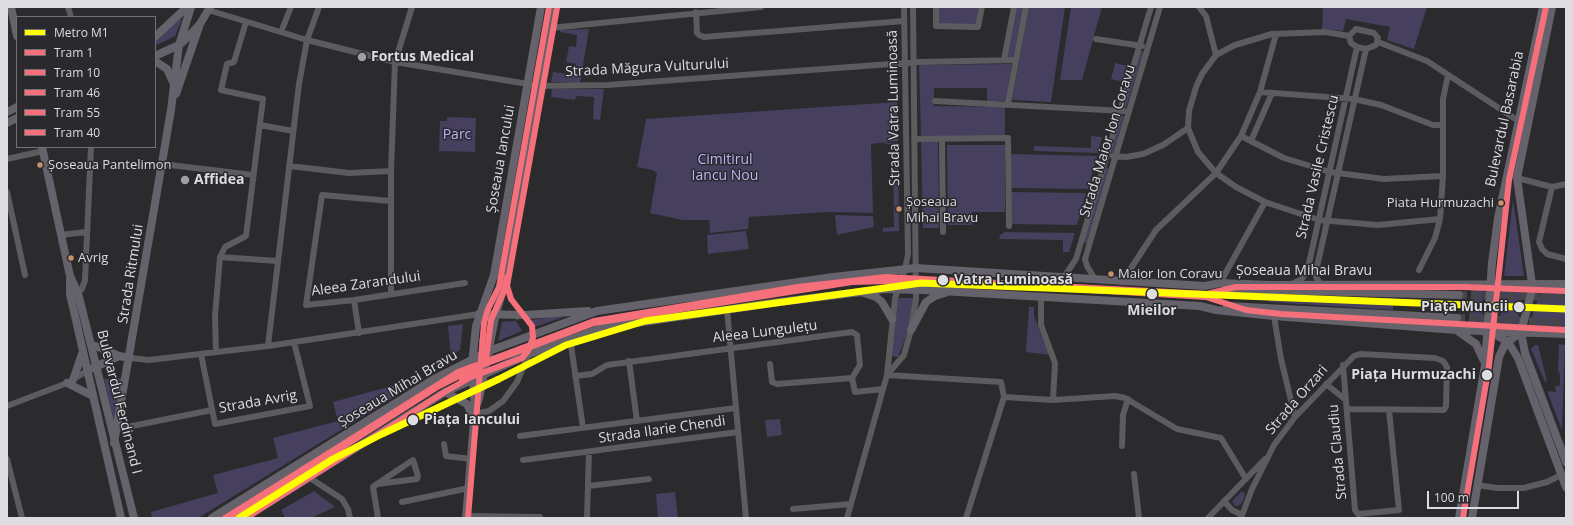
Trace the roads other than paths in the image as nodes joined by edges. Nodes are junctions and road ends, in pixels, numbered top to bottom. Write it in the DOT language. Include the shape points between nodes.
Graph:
graph roads {
  1 [pos="10,7"];
  2 [pos="186,7"];
  3 [pos="191,7"];
  4 [pos="291,7"];
  5 [pos="319,7"];
  6 [pos="412,7"];
  7 [pos="541,7"];
  8 [pos="554,7"];
  9 [pos="760,7"];
  10 [pos="904,7"];
  11 [pos="912,7"];
  12 [pos="936,7"];
  13 [pos="982,7"];
  14 [pos="1014,7"];
  15 [pos="1026,7"];
  16 [pos="1151,7"];
  17 [pos="1160,7"];
  18 [pos="1199,7"];
  19 [pos="1543,7"];
  20 [pos="1552,7"];
  21 [pos="209,9"];
  22 [pos="713,9"];
  23 [pos="696,12"];
  24 [pos="904,21"];
  25 [pos="246,22"];
  26 [pos="200,24"];
  27 [pos="550,28"];
  28 [pos="16,32"];
  29 [pos="281,32"];
  30 [pos="1276,34"];
  31 [pos="1348,36"];
  32 [pos="156,37"];
  33 [pos="1096,39"];
  34 [pos="307,40"];
  35 [pos="1378,42"];
  36 [pos="179,45"];
  37 [pos="1140,45"];
  38 [pos="1148,47"];
  39 [pos="1357,47"];
  40 [pos="1366,49"];
  41 [pos="1216,55"];
  42 [pos="156,56"];
  43 [pos="1004,60"];
  44 [pos="1016,60"];
  45 [pos="156,62"];
  46 [pos="395,62"];
  47 [pos="905,63"];
  48 [pos="913,63"];
  49 [pos="1448,75"];
  50 [pos="527,84"];
  51 [pos="540,86"];
  52 [pos="173,89"];
  53 [pos="1260,92"];
  54 [pos="1272,93"];
  55 [pos="1346,97"];
  56 [pos="1354,99"];
  57 [pos="936,101"];
  58 [pos="1008,104"];
  59 [pos="16,108"];
  60 [pos="171,110"];
  61 [pos="1120,110"];
  62 [pos="7,112"];
  63 [pos="1129,112"];
  64 [pos="1517,120"];
  65 [pos="260,125"];
  66 [pos="1443,125"];
  67 [pos="1188,128"];
  68 [pos="293,131"];
  69 [pos="1241,136"];
  70 [pos="914,139"];
  71 [pos="942,139"];
  72 [pos="1251,141"];
  73 [pos="91,148"];
  74 [pos="42,149"];
  75 [pos="1107,155"];
  76 [pos="1116,157"];
  77 [pos="7,159"];
  78 [pos="162,164"];
  79 [pos="289,166"];
  80 [pos="391,171"];
  81 [pos="1330,172"];
  82 [pos="1216,173"];
  83 [pos="1338,174"];
  84 [pos="253,175"];
  85 [pos="1443,176"];
  86 [pos="1517,178"];
  87 [pos="1566,184"];
  88 [pos="1552,187"];
  89 [pos="7,192"];
  90 [pos="390,202"];
  91 [pos="1265,202"];
  92 [pos="1440,219"];
  93 [pos="1319,220"];
  94 [pos="1327,222"];
  95 [pos="1009,226"];
  96 [pos="86,232"];
  97 [pos="943,232"];
  98 [pos="61,235"];
  99 [pos="220,257"];
  100 [pos="1566,260"];
  101 [pos="277,261"];
  102 [pos="905,268"];
  103 [pos="916,268"];
  104 [pos="1419,270"];
  105 [pos="25,275"];
  106 [pos="1064,277"];
  107 [pos="1095,279"];
  108 [pos="1122,282"];
  109 [pos="465,283"];
  110 [pos="1220,283"];
  111 [pos="1491,284"];
  112 [pos="1532,284"];
  113 [pos="1566,284"];
  114 [pos="1291,285"];
  115 [pos="1321,285"];
  116 [pos="1205,286"];
  117 [pos="898,289"];
  118 [pos="916,290"];
  119 [pos="860,291"];
  120 [pos="950,291"];
  121 [pos="74,294"];
  122 [pos="391,294"];
  123 [pos="1459,294"];
  124 [pos="501,296"];
  125 [pos="1041,297"];
  126 [pos="354,300"];
  127 [pos="1200,306"];
  128 [pos="727,309"];
  129 [pos="597,311"];
  130 [pos="496,313"];
  131 [pos="479,314"];
  132 [pos="513,314"];
  133 [pos="1274,316"];
  134 [pos="1457,318"];
  135 [pos="892,319"];
  136 [pos="911,330"];
  137 [pos="1456,330"];
  138 [pos="1488,331"];
  139 [pos="1521,332"];
  140 [pos="359,333"];
  141 [pos="1566,334"];
  142 [pos="570,338"];
  143 [pos="294,342"];
  144 [pos="1508,342"];
  145 [pos="92,345"];
  146 [pos="268,346"];
  147 [pos="731,348"];
  148 [pos="83,351"];
  149 [pos="489,351"];
  150 [pos="216,352"];
  151 [pos="201,354"];
  152 [pos="529,354"];
  153 [pos="119,356"];
  154 [pos="130,358"];
  155 [pos="473,359"];
  156 [pos="629,361"];
  157 [pos="770,364"];
  158 [pos="1343,365"];
  159 [pos="96,366"];
  160 [pos="1485,366"];
  161 [pos="87,371"];
  162 [pos="484,373"];
  163 [pos="887,375"];
  164 [pos="575,376"];
  165 [pos="472,378"];
  166 [pos="852,378"];
  167 [pos="70,382"];
  168 [pos="1326,384"];
  169 [pos="883,389"];
  170 [pos="445,392"];
  171 [pos="93,396"];
  172 [pos="1004,397"];
  173 [pos="1128,399"];
  174 [pos="1053,400"];
  175 [pos="1346,400"];
  176 [pos="7,406"];
  177 [pos="736,408"];
  178 [pos="1347,408"];
  179 [pos="212,410"];
  180 [pos="1388,410"];
  181 [pos="475,412"];
  182 [pos="1295,417"];
  183 [pos="636,421"];
  184 [pos="474,424"];
  185 [pos="583,428"];
  186 [pos="117,429"];
  187 [pos="738,432"];
  188 [pos="520,436"];
  189 [pos="114,443"];
  190 [pos="444,444"];
  191 [pos="1122,446"];
  192 [pos="589,452"];
  193 [pos="1268,454"];
  194 [pos="7,459"];
  195 [pos="471,459"];
  196 [pos="523,460"];
  197 [pos="1566,462"];
  198 [pos="1134,474"];
  199 [pos="1561,475"];
  200 [pos="310,478"];
  201 [pos="649,479"];
  202 [pos="1246,479"];
  203 [pos="377,484"];
  204 [pos="1477,485"];
  205 [pos="588,486"];
  206 [pos="1566,487"];
  207 [pos="469,488"];
  208 [pos="1224,501"];
  209 [pos="402,502"];
  210 [pos="851,504"];
  211 [pos="793,509"];
  212 [pos="1242,516"];
  213 [pos="1375,516"];
  214 [pos="466,517"];
  215 [pos="540,517"];
  216 [pos="22,518"];
  217 [pos="121,518"];
  218 [pos="134,518"];
  219 [pos="212,518"];
  220 [pos="244,518"];
  221 [pos="350,518"];
  222 [pos="378,518"];
  223 [pos="587,518"];
  224 [pos="746,518"];
  225 [pos="847,518"];
  226 [pos="966,518"];
  227 [pos="1139,518"];
  228 [pos="1208,518"];
  229 [pos="1460,518"];
  230 [pos="1472,518"];
  1 -- 28 [label="main road"];
  2 -- 32 [label="main road"];
  3 -- 36 [label="main road"];
  4 -- 29 [label="street"];
  5 -- 34 [label="street"];
  6 -- 46 [label="street"];
  7 -- 50 [label="main road, Șoseaua Iancului"];
  8 -- 27 [label="main road, Șoseaua Iancului"];
  9 -- 22 [label="street"];
  10 -- 24 [label="street, Strada Vatra Luminoasă"];
  11 -- 48 [label="street, Strada Vatra Luminoasă"];
  12 -- 13 [label="street" via="936,26 978,27"];
  14 -- 43 [label="street"];
  15 -- 44 [label="street"];
  16 -- 37 [label="street, Strada Maior Ion Coravu"];
  17 -- 38 [label="street, Strada Maior Ion Coravu"];
  18 -- 41 [label="street" via="1206,16"];
  19 -- 64 [label="main road, Bulevardul Basarabia"];
  20 -- 86 [label="main road, Bulevardul Basarabia"];
  21 -- 25 [label="street, Strada Măgura Vulturului"];
  21 -- 26 [label="main road"];
  22 -- 23 [label="street"];
  23 -- 24 [label="street" via="699,36"];
  23 -- 27 [label="street"];
  24 -- 47 [label="street, Strada Vatra Luminoasă"];
  25 -- 29 [label="street, Strada Măgura Vulturului"];
  25 -- 65 [label="street" via="234,62 227,64 221,90 263,100"];
  26 -- 36 [label="main road"];
  26 -- 60 [label="main road, Strada Ritmului"];
  27 -- 51 [label="main road, Șoseaua Iancului"];
  29 -- 34 [label="street, Strada Măgura Vulturului"];
  30 -- 31 [label="street" via="1325,32"];
  30 -- 41 [label="street" via="1241,43"];
  30 -- 53 [label="street"];
  31 -- 35 [label="street" via="1356,29 1371,31 1376,35"];
  31 -- 39 [label="street" via="1351,44"];
  33 -- 37 [label="street"];
  34 -- 46 [label="street, Strada Măgura Vulturului"];
  34 -- 68 [label="street"];
  35 -- 40 [label="street" via="1373,48"];
  35 -- 49 [label="street" via="1413,54"];
  36 -- 42 [label="main road"];
  36 -- 52 [label="main road, Strada Ritmului"];
  37 -- 38 [label="street"];
  37 -- 61 [label="street, Strada Maior Ion Coravu"];
  38 -- 63 [label="street, Strada Maior Ion Coravu"];
  39 -- 40 [label="street"];
  39 -- 55 [label="street, Strada Vasile Cristescu"];
  40 -- 56 [label="street, Strada Vasile Cristescu"];
  41 -- 67 [label="street" via="1196,87 1189,111"];
  43 -- 44 [label="street, Strada Măgura Vulturului"];
  43 -- 48 [label="street, Strada Măgura Vulturului"];
  44 -- 58 [label="street"];
  45 -- 52 [label="main road" via="171,75"];
  46 -- 50 [label="street, Strada Măgura Vulturului"];
  46 -- 80 [label="street"];
  47 -- 48 [label="street, Strada Măgura Vulturului"];
  47 -- 51 [label="street, Strada Măgura Vulturului" via="608,85"];
  47 -- 102 [label="street, Strada Vatra Luminoasă" via="908,254"];
  48 -- 70 [label="street, Strada Vatra Luminoasă"];
  49 -- 64 [label="street"];
  49 -- 66 [label="street" via="1443,100"];
  50 -- 51 [label="street, Strada Măgura Vulturului"];
  50 -- 131 [label="main road, Șoseaua Iancului" via="494,275"];
  51 -- 124 [label="main road, Șoseaua Iancului"];
  52 -- 60 [label="main road, Strada Ritmului"];
  53 -- 54 [label="street"];
  53 -- 69 [label="street"];
  54 -- 55 [label="street"];
  54 -- 72 [label="street"];
  55 -- 56 [label="street"];
  55 -- 81 [label="street, Strada Vasile Cristescu"];
  56 -- 66 [label="street" via="1381,105 1433,125"];
  56 -- 83 [label="street, Strada Vasile Cristescu"];
  57 -- 58 [label="street"];
  58 -- 61 [label="street"];
  59 -- 62 [label="main road"];
  60 -- 78 [label="main road, Strada Ritmului"];
  61 -- 63 [label="street"];
  61 -- 75 [label="street, Strada Maior Ion Coravu"];
  63 -- 76 [label="street, Strada Maior Ion Coravu"];
  64 -- 111 [label="main road, Bulevardul Basarabia" via="1496,230"];
  65 -- 68 [label="street"];
  65 -- 84 [label="street"];
  66 -- 85 [label="street"];
  67 -- 76 [label="street" via="1163,145 1143,154"];
  67 -- 82 [label="street" via="1198,152"];
  68 -- 79 [label="street"];
  69 -- 72 [label="street"];
  69 -- 82 [label="street"];
  70 -- 71 [label="street"];
  70 -- 103 [label="street, Strada Vatra Luminoasă"];
  71 -- 95 [label="street" via="1008,138"];
  71 -- 97 [label="street"];
  72 -- 81 [label="street" via="1284,158"];
  73 -- 96 [label="street"];
  74 -- 77 [label="street"];
  74 -- 98 [label="main road, Bulevardul Ferdinand I"];
  75 -- 76 [label="street"];
  75 -- 106 [label="street, Strada Maior Ion Coravu" via="1076,260"];
  76 -- 107 [label="street, Strada Maior Ion Coravu" via="1085,259"];
  78 -- 84 [label="street"];
  78 -- 154 [label="main road, Strada Ritmului"];
  79 -- 80 [label="street" via="343,173"];
  79 -- 101 [label="street"];
  80 -- 90 [label="street"];
  81 -- 83 [label="street"];
  81 -- 93 [label="street, Strada Vasile Cristescu"];
  82 -- 91 [label="street"];
  82 -- 108 [label="street" via="1172,212 1156,230"];
  83 -- 85 [label="street" via="1384,179"];
  83 -- 94 [label="street, Strada Vasile Cristescu"];
  84 -- 99 [label="street" via="246,236 225,247"];
  85 -- 92 [label="street"];
  86 -- 88 [label="street"];
  86 -- 112 [label="main road, Bulevardul Basarabia"];
  87 -- 88 [label="street"];
  88 -- 100 [label="street" via="1539,242 1547,254"];
  89 -- 105 [label="street"];
  90 -- 122 [label="street"];
  90 -- 126 [label="street, Aleea Zarandului" via="321,195 306,305"];
  91 -- 93 [label="street"];
  91 -- 110 [label="street"];
  92 -- 94 [label="street" via="1378,225"];
  92 -- 104 [label="street" via="1435,238"];
  93 -- 94 [label="street"];
  93 -- 114 [label="street, Strada Vasile Cristescu" via="1308,268 1302,279"];
  94 -- 115 [label="street, Strada Vasile Cristescu" via="1316,271 1316,277"];
  96 -- 98 [label="street"];
  96 -- 121 [label="street" via="85,280 82,289"];
  98 -- 121 [label="main road, Bulevardul Ferdinand I"];
  99 -- 101 [label="street"];
  99 -- 150 [label="street" via="215,316"];
  101 -- 146 [label="street"];
  102 -- 103 [label="main road, Șoseaua Mihai Bravu"];
  102 -- 117 [label="street, Strada Vatra Luminoasă"];
  102 -- 129 [label="main road, Șoseaua Mihai Bravu"];
  103 -- 106 [label="main road, Șoseaua Mihai Bravu"];
  103 -- 118 [label="street, Strada Vatra Luminoasă"];
  106 -- 107 [label="main road, Șoseaua Mihai Bravu"];
  107 -- 108 [label="main road, Șoseaua Mihai Bravu"];
  108 -- 116 [label="main road, Șoseaua Mihai Bravu"];
  109 -- 122 [label="street, Aleea Zarandului"];
  110 -- 114 [label="main road, Șoseaua Mihai Bravu"];
  110 -- 116 [label="main road, Șoseaua Mihai Bravu"];
  111 -- 112 [label="main road, Șoseaua Mihai Bravu"];
  111 -- 115 [label="main road, Șoseaua Mihai Bravu"];
  111 -- 138 [label="main road"];
  112 -- 113 [label="main road, Șoseaua Mihai Bravu"];
  112 -- 139 [label="main road, Bulevardul Basarabia" via="1532,294"];
  114 -- 115 [label="main road, Șoseaua Mihai Bravu"];
  116 -- 123 [label="main road" via="1264,291"];
  117 -- 118 [label="main road, Șoseaua Mihai Bravu"];
  117 -- 119 [label="main road, Șoseaua Mihai Bravu"];
  117 -- 135 [label="street, Strada Vatra Luminoasă"];
  118 -- 120 [label="main road, Șoseaua Mihai Bravu"];
  118 -- 136 [label="street, Strada Vatra Luminoasă"];
  119 -- 128 [label="main road, Șoseaua Mihai Bravu"];
  119 -- 135 [label="main road" via="879,299"];
  120 -- 125 [label="main road, Șoseaua Mihai Bravu"];
  120 -- 136 [label="main road" via="926,302"];
  121 -- 145 [label="main road, Bulevardul Ferdinand I"];
  121 -- 148 [label="main road, Bulevardul Ferdinand I"];
  122 -- 126 [label="street, Aleea Zarandului"];
  124 -- 130 [label="main road, Șoseaua Iancului"];
  124 -- 132 [label="main road"];
  125 -- 127 [label="main road, Șoseaua Mihai Bravu"];
  125 -- 174 [label="street" via="1041,325 1055,363"];
  126 -- 140 [label="street"];
  127 -- 133 [label="main road, Șoseaua Mihai Bravu"];
  127 -- 134 [label="main road"];
  128 -- 142 [label="main road, Șoseaua Mihai Bravu" via="608,327"];
  128 -- 147 [label="street"];
  129 -- 132 [label="main road"];
  129 -- 149 [label="main road, Șoseaua Mihai Bravu"];
  130 -- 131 [label="main road"];
  130 -- 132 [label="main road"];
  130 -- 149 [label="main road"];
  131 -- 140 [label="street"];
  131 -- 155 [label="main road"];
  133 -- 137 [label="main road, Șoseaua Mihai Bravu"];
  133 -- 182 [label="street"];
  135 -- 163 [label="street, Strada Vatra Luminoasă"];
  136 -- 163 [label="street, Strada Vatra Luminoasă" via="904,355"];
  137 -- 138 [label="main road, Șoseaua Mihai Bravu"];
  137 -- 160 [label="main road" via="1476,344"];
  138 -- 139 [label="main road, Șoseaua Mihai Bravu"];
  138 -- 144 [label="main road"];
  138 -- 160 [label="main road"];
  139 -- 141 [label="main road, Șoseaua Mihai Bravu"];
  139 -- 144 [label="main road"];
  139 -- 197 [label="main road" via="1526,353"];
  140 -- 143 [label="street"];
  142 -- 152 [label="main road, Șoseaua Mihai Bravu"];
  142 -- 164 [label="street"];
  143 -- 146 [label="street"];
  143 -- 179 [label="street, Strada Avrig" via="310,406 215,424"];
  144 -- 199 [label="main road" via="1523,370"];
  144 -- 204 [label="main road" via="1500,352"];
  145 -- 153 [label="main road"];
  145 -- 159 [label="main road, Bulevardul Ferdinand I"];
  146 -- 150 [label="street"];
  147 -- 156 [label="street, Aleea Lungulețu"];
  147 -- 166 [label="street, Aleea Lungulețu" via="856,333 860,365"];
  147 -- 177 [label="street"];
  148 -- 161 [label="main road, Bulevardul Ferdinand I"];
  148 -- 167 [label="main road"];
  149 -- 155 [label="main road, Șoseaua Mihai Bravu"];
  149 -- 162 [label="main road"];
  150 -- 151 [label="street"];
  151 -- 154 [label="street" via="149,360"];
  151 -- 179 [label="street, Strada Avrig"];
  152 -- 162 [label="main road, Șoseaua Mihai Bravu"];
  152 -- 181 [label="street" via="517,382 503,402 489,411"];
  153 -- 154 [label="main road"];
  153 -- 159 [label="main road"];
  154 -- 186 [label="main road, Strada Ritmului"];
  155 -- 165 [label="main road"];
  155 -- 219 [label="main road, Șoseaua Mihai Bravu" via="425,385"];
  156 -- 164 [label="street, Aleea Lungulețu" via="607,365 592,374"];
  156 -- 183 [label="street"];
  157 -- 166 [label="street" via="772,382 777,384"];
  158 -- 168 [label="street, Strada Orzari"];
  158 -- 175 [label="street, Strada Claudiu"];
  158 -- 180 [label="street, Strada Orzari" via="1360,354 1440,359 1446,367 1445,409"];
  159 -- 161 [label="main road"];
  159 -- 189 [label="main road, Bulevardul Ferdinand I"];
  160 -- 229 [label="main road"];
  161 -- 167 [label="street"];
  161 -- 171 [label="main road, Bulevardul Ferdinand I"];
  162 -- 165 [label="main road, Șoseaua Mihai Bravu"];
  162 -- 181 [label="main road"];
  163 -- 169 [label="street"];
  163 -- 172 [label="street" via="1001,382"];
  164 -- 185 [label="street"];
  165 -- 170 [label="main road, Șoseaua Mihai Bravu"];
  165 -- 181 [label="main road"];
  166 -- 169 [label="street" via="857,393"];
  167 -- 171 [label="main road"];
  167 -- 176 [label="street"];
  168 -- 175 [label="street"];
  168 -- 182 [label="street, Strada Orzari"];
  169 -- 210 [label="street"];
  170 -- 184 [label="main road" via="468,405"];
  170 -- 200 [label="main road, Șoseaua Mihai Bravu"];
  171 -- 217 [label="main road, Bulevardul Ferdinand I"];
  172 -- 174 [label="street"];
  172 -- 226 [label="street"];
  173 -- 174 [label="street" via="1115,396"];
  173 -- 191 [label="street"];
  173 -- 202 [label="street" via="1178,429 1221,438"];
  175 -- 178 [label="street, Strada Claudiu"];
  177 -- 183 [label="street"];
  177 -- 187 [label="street"];
  178 -- 180 [label="street"];
  178 -- 213 [label="street, Strada Claudiu" via="1355,510 1360,515"];
  179 -- 186 [label="street, Bulevardul Ferdinand I"];
  180 -- 213 [label="street, Strada Claudiu" via="1399,510"];
  181 -- 184 [label="main road"];
  182 -- 193 [label="street, Strada Orzari"];
  183 -- 185 [label="street"];
  184 -- 195 [label="main road"];
  185 -- 188 [label="street"];
  186 -- 189 [label="main road, Strada Ritmului"];
  187 -- 192 [label="street, Strada Ilarie Chendi"];
  187 -- 224 [label="street"];
  189 -- 218 [label="main road, Bulevardul Ferdinand I"];
  190 -- 195 [label="street" via="446,456"];
  192 -- 196 [label="street, Strada Ilarie Chendi"];
  192 -- 205 [label="street, Strada Ilarie Chendi"];
  193 -- 202 [label="street"];
  193 -- 212 [label="street, Strada Orzari"];
  194 -- 216 [label="street"];
  195 -- 207 [label="main road"];
  198 -- 227 [label="street"];
  199 -- 204 [label="street" via="1524,488 1502,489"];
  199 -- 206 [label="main road"];
  200 -- 220 [label="main road, Șoseaua Mihai Bravu"];
  200 -- 221 [label="street" via="342,499"];
  201 -- 205 [label="street"];
  202 -- 208 [label="street"];
  203 -- 203 [label="street" via="413,460 418,476 416,479"];
  203 -- 222 [label="street" via="372,490"];
  204 -- 230 [label="main road"];
  205 -- 223 [label="street, Strada Ilarie Chendi"];
  207 -- 209 [label="street"];
  207 -- 214 [label="main road"];
  208 -- 212 [label="street"];
  208 -- 228 [label="street"];
  210 -- 211 [label="street"];
  210 -- 225 [label="street"];
  214 -- 215 [label="street"];
}
